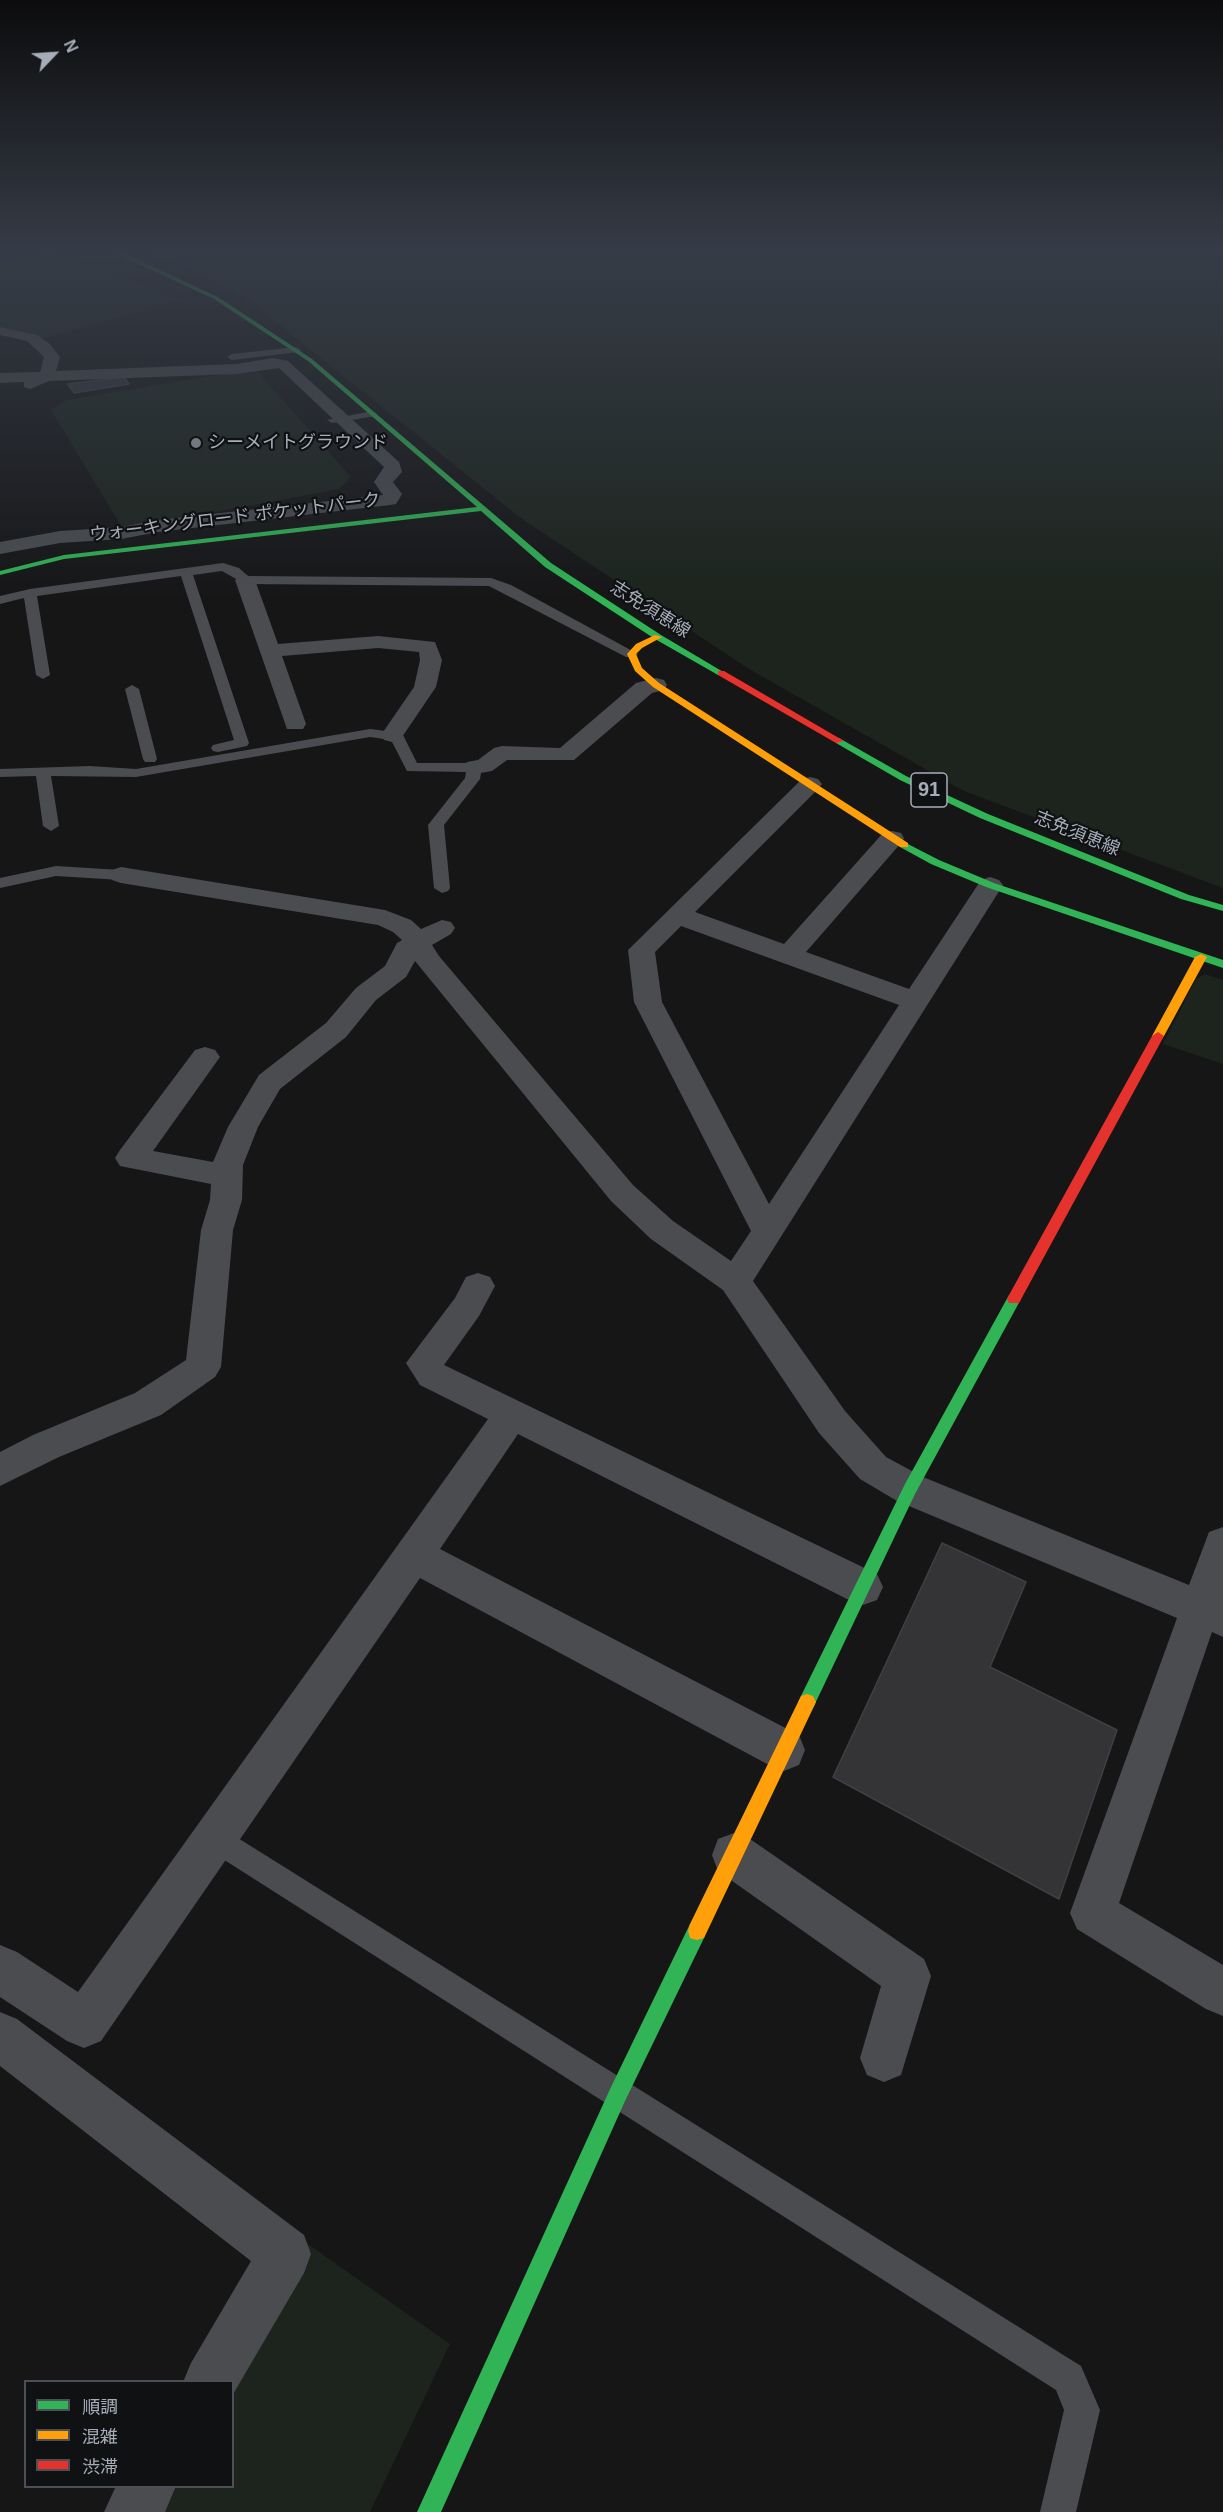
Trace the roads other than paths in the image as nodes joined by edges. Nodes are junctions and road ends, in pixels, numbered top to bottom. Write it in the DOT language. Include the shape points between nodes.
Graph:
graph roads {
  1 [pos="49,368"];
  2 [pos="241,368"];
  3 [pos="289,368"];
  4 [pos="318,368"];
  5 [pos="132,373"];
  6 [pos="47,376"];
  7 [pos="0,378"];
  8 [pos="96,391"];
  9 [pos="0,394"];
  10 [pos="372,414"];
  11 [pos="333,420"];
  12 [pos="482,509"];
  13 [pos="0,548"];
  14 [pos="185,571"];
  15 [pos="0,573"];
  16 [pos="244,580"];
  17 [pos="30,593"];
  18 [pos="0,600"];
  19 [pos="658,637"];
  20 [pos="270,651"];
  21 [pos="631,654"];
  22 [pos="43,675"];
  23 [pos="656,685"];
  24 [pos="132,689"];
  25 [pos="295,724"];
  26 [pos="392,735"];
  27 [pos="150,759"];
  28 [pos="475,766"];
  29 [pos="43,771"];
  30 [pos="120,772"];
  31 [pos="0,773"];
  32 [pos="810,784"];
  33 [pos="51,826"];
  34 [pos="892,838"];
  35 [pos="121,875"];
  36 [pos="0,882"];
  37 [pos="990,885"];
  38 [pos="442,888"];
  39 [pos="1223,908"];
  40 [pos="677,915"];
  41 [pos="429,935"];
  42 [pos="789,955"];
  43 [pos="1201,957"];
  44 [pos="1223,964"];
  45 [pos="916,1001"];
  46 [pos="205,1058"];
  47 [pos="226,1176"];
  48 [pos="768,1232"];
  49 [pos="735,1281"];
  50 [pos="478,1286"];
  51 [pos="512,1414"];
  52 [pos="0,1470"];
  53 [pos="910,1489"];
  54 [pos="1223,1544"];
  55 [pos="414,1554"];
  56 [pos="863,1587"];
  57 [pos="1211,1612"];
  58 [pos="784,1750"];
  59 [pos="214,1837"];
  60 [pos="734,1854"];
  61 [pos="0,1969"];
  62 [pos="1223,1992"];
  63 [pos="0,2036"];
  64 [pos="884,2058"];
  65 [pos="618,2094"];
  66 [pos="211,2380"];
  67 [pos="147,2488"];
  68 [pos="133,2512"];
  69 [pos="429,2512"];
  70 [pos="1058,2512"];
  1 -- 6 [label="street"];
  2 -- 5 [label="street, ウォーキングロード ポケットパーク"];
  3 -- 13 [label="street, ウォーキングロード ポケットパーク" via="393,466 393,472 382,482 393,494 390,500 60,537"];
  4 -- 10 [label="street, 志免須恵線 / 91"];
  5 -- 6 [label="street, ウォーキングロード ポケットパーク"];
  5 -- 8 [label="street" via="139,384"];
  6 -- 7 [label="street, ウォーキングロード ポケットパーク"];
  6 -- 9 [label="street"];
  10 -- 11 [label="lane"];
  10 -- 12 [label="street, 志免須恵線 / 91"];
  12 -- 15 [label="street" via="64,557"];
  12 -- 19 [label="street, 志免須恵線 / 91" via="548,565"];
  14 -- 16 [label="lane" via="223,567"];
  14 -- 17 [label="lane"];
  14 -- 27 [label="lane" via="242,743"];
  16 -- 20 [label="street"];
  16 -- 21 [label="lane" via="491,582"];
  17 -- 18 [label="lane"];
  17 -- 22 [label="lane"];
  19 -- 21 [label="street"];
  19 -- 39 [label="street, 志免須恵線 / 91" via="903,778 984,816 1185,897"];
  20 -- 25 [label="street"];
  20 -- 26 [label="street" via="378,642 428,646 431,660 425,687"];
  21 -- 23 [label="street" via="638,669"];
  23 -- 28 [label="street" via="644,688 566,755 502,753 484,766"];
  23 -- 32 [label="street"];
  24 -- 27 [label="lane"];
  26 -- 28 [label="lane" via="398,736 412,768"];
  26 -- 30 [label="lane" via="370,733 136,773"];
  27 -- 30 [label="lane"];
  28 -- 38 [label="lane" via="472,779 436,825"];
  29 -- 30 [label="lane"];
  29 -- 31 [label="lane"];
  29 -- 33 [label="lane"];
  32 -- 34 [label="street"];
  32 -- 40 [label="street"];
  34 -- 37 [label="street" via="935,862"];
  34 -- 42 [label="street"];
  35 -- 36 [label="lane" via="56,871"];
  35 -- 41 [label="street" via="385,918"];
  37 -- 43 [label="street"];
  37 -- 45 [label="street"];
  40 -- 42 [label="street"];
  40 -- 48 [label="street" via="641,950 648,1002"];
  41 -- 47 [label="street" via="407,949 396,971 366,993 336,1030 269,1082 243,1127"];
  41 -- 49 [label="street" via="428,961 622,1193 662,1230"];
  42 -- 45 [label="street"];
  43 -- 44 [label="street"];
  43 -- 53 [label="street"];
  45 -- 48 [label="street"];
  46 -- 47 [label="street" via="131,1158"];
  47 -- 52 [label="street" via="203,1367 148,1404 46,1446"];
  48 -- 49 [label="street"];
  49 -- 53 [label="street" via="832,1422 873,1468"];
  50 -- 51 [label="street" via="424,1363 432,1375"];
  51 -- 55 [label="street"];
  51 -- 56 [label="street"];
  53 -- 56 [label="street"];
  53 -- 57 [label="street"];
  54 -- 57 [label="street"];
  55 -- 58 [label="street"];
  55 -- 59 [label="street"];
  56 -- 58 [label="street"];
  57 -- 62 [label="street" via="1093,1913"];
  58 -- 60 [label="street"];
  59 -- 61 [label="street" via="84,2024"];
  59 -- 65 [label="lane"];
  60 -- 64 [label="street" via="907,1976"];
  60 -- 65 [label="street"];
  63 -- 66 [label="street" via="285,2254"];
  65 -- 69 [label="street"];
  65 -- 70 [label="lane" via="1069,2378 1082,2410"];
  67 -- 68 [label="street"];
}
